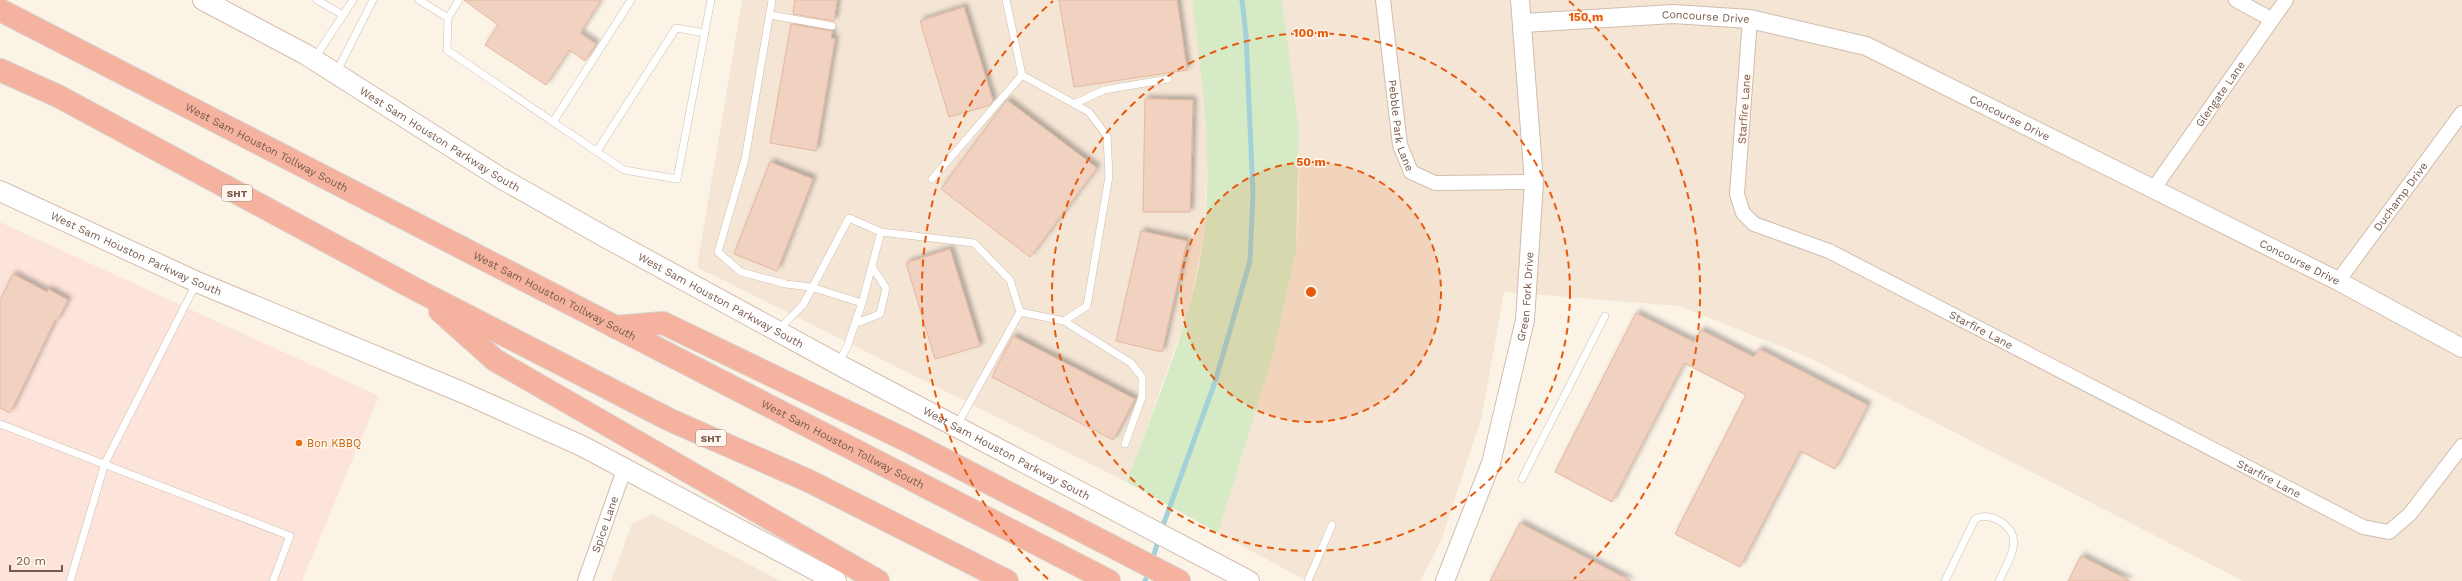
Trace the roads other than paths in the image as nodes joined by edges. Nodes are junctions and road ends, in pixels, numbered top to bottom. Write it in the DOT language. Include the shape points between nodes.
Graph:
graph roads {
  1 [pos="203,0"];
  2 [pos="317,0"];
  3 [pos="353,0"];
  4 [pos="373,0"];
  5 [pos="419,0"];
  6 [pos="460,0"];
  7 [pos="631,0"];
  8 [pos="711,0"];
  9 [pos="772,0"];
  10 [pos="1006,0"];
  11 [pos="1383,0"];
  12 [pos="1520,0"];
  13 [pos="2236,0"];
  14 [pos="2286,0"];
  15 [pos="6,13"];
  16 [pos="343,15"];
  17 [pos="770,15"];
  18 [pos="448,18"];
  19 [pos="1750,19"];
  20 [pos="2272,19"];
  21 [pos="1523,23"];
  22 [pos="832,26"];
  23 [pos="705,33"];
  24 [pos="314,59"];
  25 [pos="0,70"];
  26 [pos="336,73"];
  27 [pos="1022,75"];
  28 [pos="1168,79"];
  29 [pos="1074,104"];
  30 [pos="2462,113"];
  31 [pos="553,122"];
  32 [pos="597,152"];
  33 [pos="932,179"];
  34 [pos="1534,182"];
  35 [pos="2154,188"];
  36 [pos="0,191"];
  37 [pos="881,232"];
  38 [pos="872,267"];
  39 [pos="2338,281"];
  40 [pos="197,282"];
  41 [pos="811,287"];
  42 [pos="416,290"];
  43 [pos="862,303"];
  44 [pos="1020,312"];
  45 [pos="1605,316"];
  46 [pos="1064,321"];
  47 [pos="857,322"];
  48 [pos="615,327"];
  49 [pos="777,330"];
  50 [pos="2462,348"];
  51 [pos="838,364"];
  52 [pos="0,424"];
  53 [pos="956,427"];
  54 [pos="1125,444"];
  55 [pos="2462,446"];
  56 [pos="105,463"];
  57 [pos="624,467"];
  58 [pos="1522,479"];
  59 [pos="1332,525"];
  60 [pos="1106,579"];
  61 [pos="70,581"];
  62 [pos="273,581"];
  63 [pos="585,581"];
  64 [pos="836,581"];
  65 [pos="878,581"];
  66 [pos="1007,581"];
  67 [pos="1179,581"];
  68 [pos="1249,581"];
  69 [pos="1308,581"];
  70 [pos="1446,581"];
  71 [pos="1945,581"];
  72 [pos="1999,581"];
  1 -- 24 [label="main road, West Sam Houston Parkway South"];
  2 -- 16 [label="lane"];
  3 -- 16 [label="lane"];
  4 -- 26 [label="lane"];
  5 -- 18 [label="lane"];
  6 -- 18 [label="lane"];
  7 -- 31 [label="lane"];
  8 -- 23 [label="lane"];
  9 -- 17 [label="lane"];
  10 -- 27 [label="lane"];
  11 -- 34 [label="street, Pebble Park Lane" via="1400,145 1411,172 1435,183"];
  12 -- 21 [label="street, Green Fork Drive"];
  13 -- 20 [label="street"];
  14 -- 20 [label="street, Glengate Lane"];
  15 -- 48 [label="highway, West Sam Houston Tollway South"];
  16 -- 24 [label="lane"];
  17 -- 22 [label="lane"];
  17 -- 41 [label="lane" via="745,158 718,252 741,272 786,284"];
  18 -- 31 [label="lane" via="447,50"];
  19 -- 21 [label="street, Concourse Drive" via="1673,14"];
  19 -- 35 [label="street, Concourse Drive" via="1866,46"];
  19 -- 55 [label="street, Starfire Lane" via="1737,194 1743,213 1754,224 1829,250 2363,527 2389,532 2393,529 2410,514"];
  20 -- 35 [label="street, Glengate Lane"];
  21 -- 34 [label="street, Green Fork Drive"];
  23 -- 32 [label="lane" via="676,28"];
  23 -- 32 [label="lane" via="676,179 624,170"];
  24 -- 26 [label="main road, West Sam Houston Parkway South"];
  25 -- 42 [label="highway, SHT" via="58,96"];
  26 -- 49 [label="main road, West Sam Houston Parkway South" via="499,178"];
  27 -- 29 [label="lane"];
  27 -- 33 [label="lane"];
  28 -- 29 [label="lane" via="1104,90"];
  29 -- 46 [label="lane" via="1089,112 1107,136 1109,176 1087,306"];
  30 -- 39 [label="street, Duchamp Drive"];
  31 -- 32 [label="lane"];
  34 -- 70 [label="street, Green Fork Drive" via="1525,320 1491,463"];
  35 -- 39 [label="street, Concourse Drive"];
  36 -- 40 [label="main road, West Sam Houston Parkway South"];
  37 -- 38 [label="lane"];
  37 -- 41 [label="lane" via="849,218"];
  37 -- 44 [label="lane" via="974,243 1010,280"];
  38 -- 43 [label="lane"];
  38 -- 47 [label="lane" via="886,288 880,314"];
  39 -- 50 [label="street, Concourse Drive"];
  40 -- 56 [label="lane"];
  40 -- 57 [label="main road, West Sam Houston Parkway South" via="464,393"];
  41 -- 43 [label="lane"];
  41 -- 49 [label="lane" via="803,305"];
  42 -- 65 [label="highway" via="495,360"];
  42 -- 66 [label="highway, SHT" via="670,420 809,481"];
  43 -- 47 [label="lane"];
  44 -- 46 [label="lane"];
  44 -- 53 [label="lane"];
  45 -- 58 [label="lane"];
  46 -- 54 [label="lane" via="1131,363 1142,377 1142,396"];
  47 -- 51 [label="lane"];
  48 -- 60 [label="highway, West Sam Houston Tollway South"];
  48 -- 67 [label="highway" via="663,323 910,442"];
  49 -- 51 [label="main road, West Sam Houston Parkway South"];
  51 -- 53 [label="main road, West Sam Houston Parkway South"];
  52 -- 56 [label="lane"];
  53 -- 68 [label="main road, West Sam Houston Parkway South"];
  56 -- 61 [label="lane"];
  56 -- 62 [label="lane" via="290,536"];
  57 -- 63 [label="street, Spice Lane"];
  57 -- 64 [label="main road, West Sam Houston Parkway South"];
  59 -- 69 [label="lane"];
  71 -- 72 [label="lane" via="1976,519 1980,516 1990,516 2012,530 2013,551"];
}
